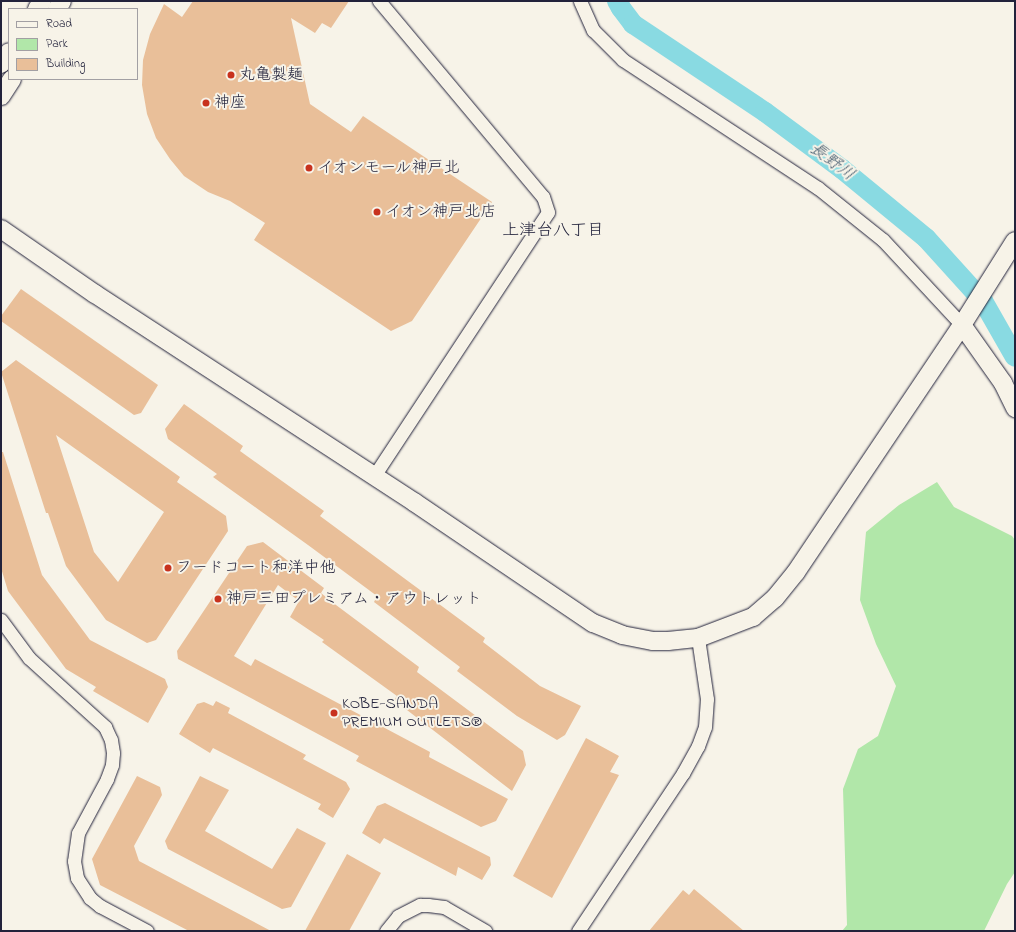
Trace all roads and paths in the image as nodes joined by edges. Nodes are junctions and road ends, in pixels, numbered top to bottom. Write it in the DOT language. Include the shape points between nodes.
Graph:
graph roads {
  1 [pos="379,1"];
  2 [pos="580,1"];
  3 [pos="8,54"];
  4 [pos="1,64"];
  5 [pos="11,80"];
  6 [pos="1,96"];
  7 [pos="1,229"];
  8 [pos="1015,241"];
  9 [pos="962,325"];
  10 [pos="1015,408"];
  11 [pos="374,476"];
  12 [pos="1,620"];
  13 [pos="698,638"];
  14 [pos="147,931"];
  15 [pos="386,931"];
  16 [pos="485,931"];
  17 [pos="578,931"];
  1 -- 11 [label="street" via="542,197 548,212"];
  2 -- 9 [label="street" via="593,30 623,60 818,188 883,240"];
  3 -- 4 [label="street"];
  5 -- 6 [label="street"];
  7 -- 11 [label="street" via="95,294"];
  8 -- 9 [label="street"];
  9 -- 10 [label="street" via="1003,383"];
  9 -- 13 [label="street" via="796,572 775,598 753,617"];
  11 -- 13 [label="street" via="593,623 622,635 653,641"];
  12 -- 14 [label="street" via="29,658 105,727 111,740 112,765 78,833 74,861 77,878 90,898 100,906"];
  13 -- 17 [label="street" via="707,699 705,727 698,746 683,773"];
  15 -- 16 [label="street" via="398,916 414,907 428,904 444,907"];
}
